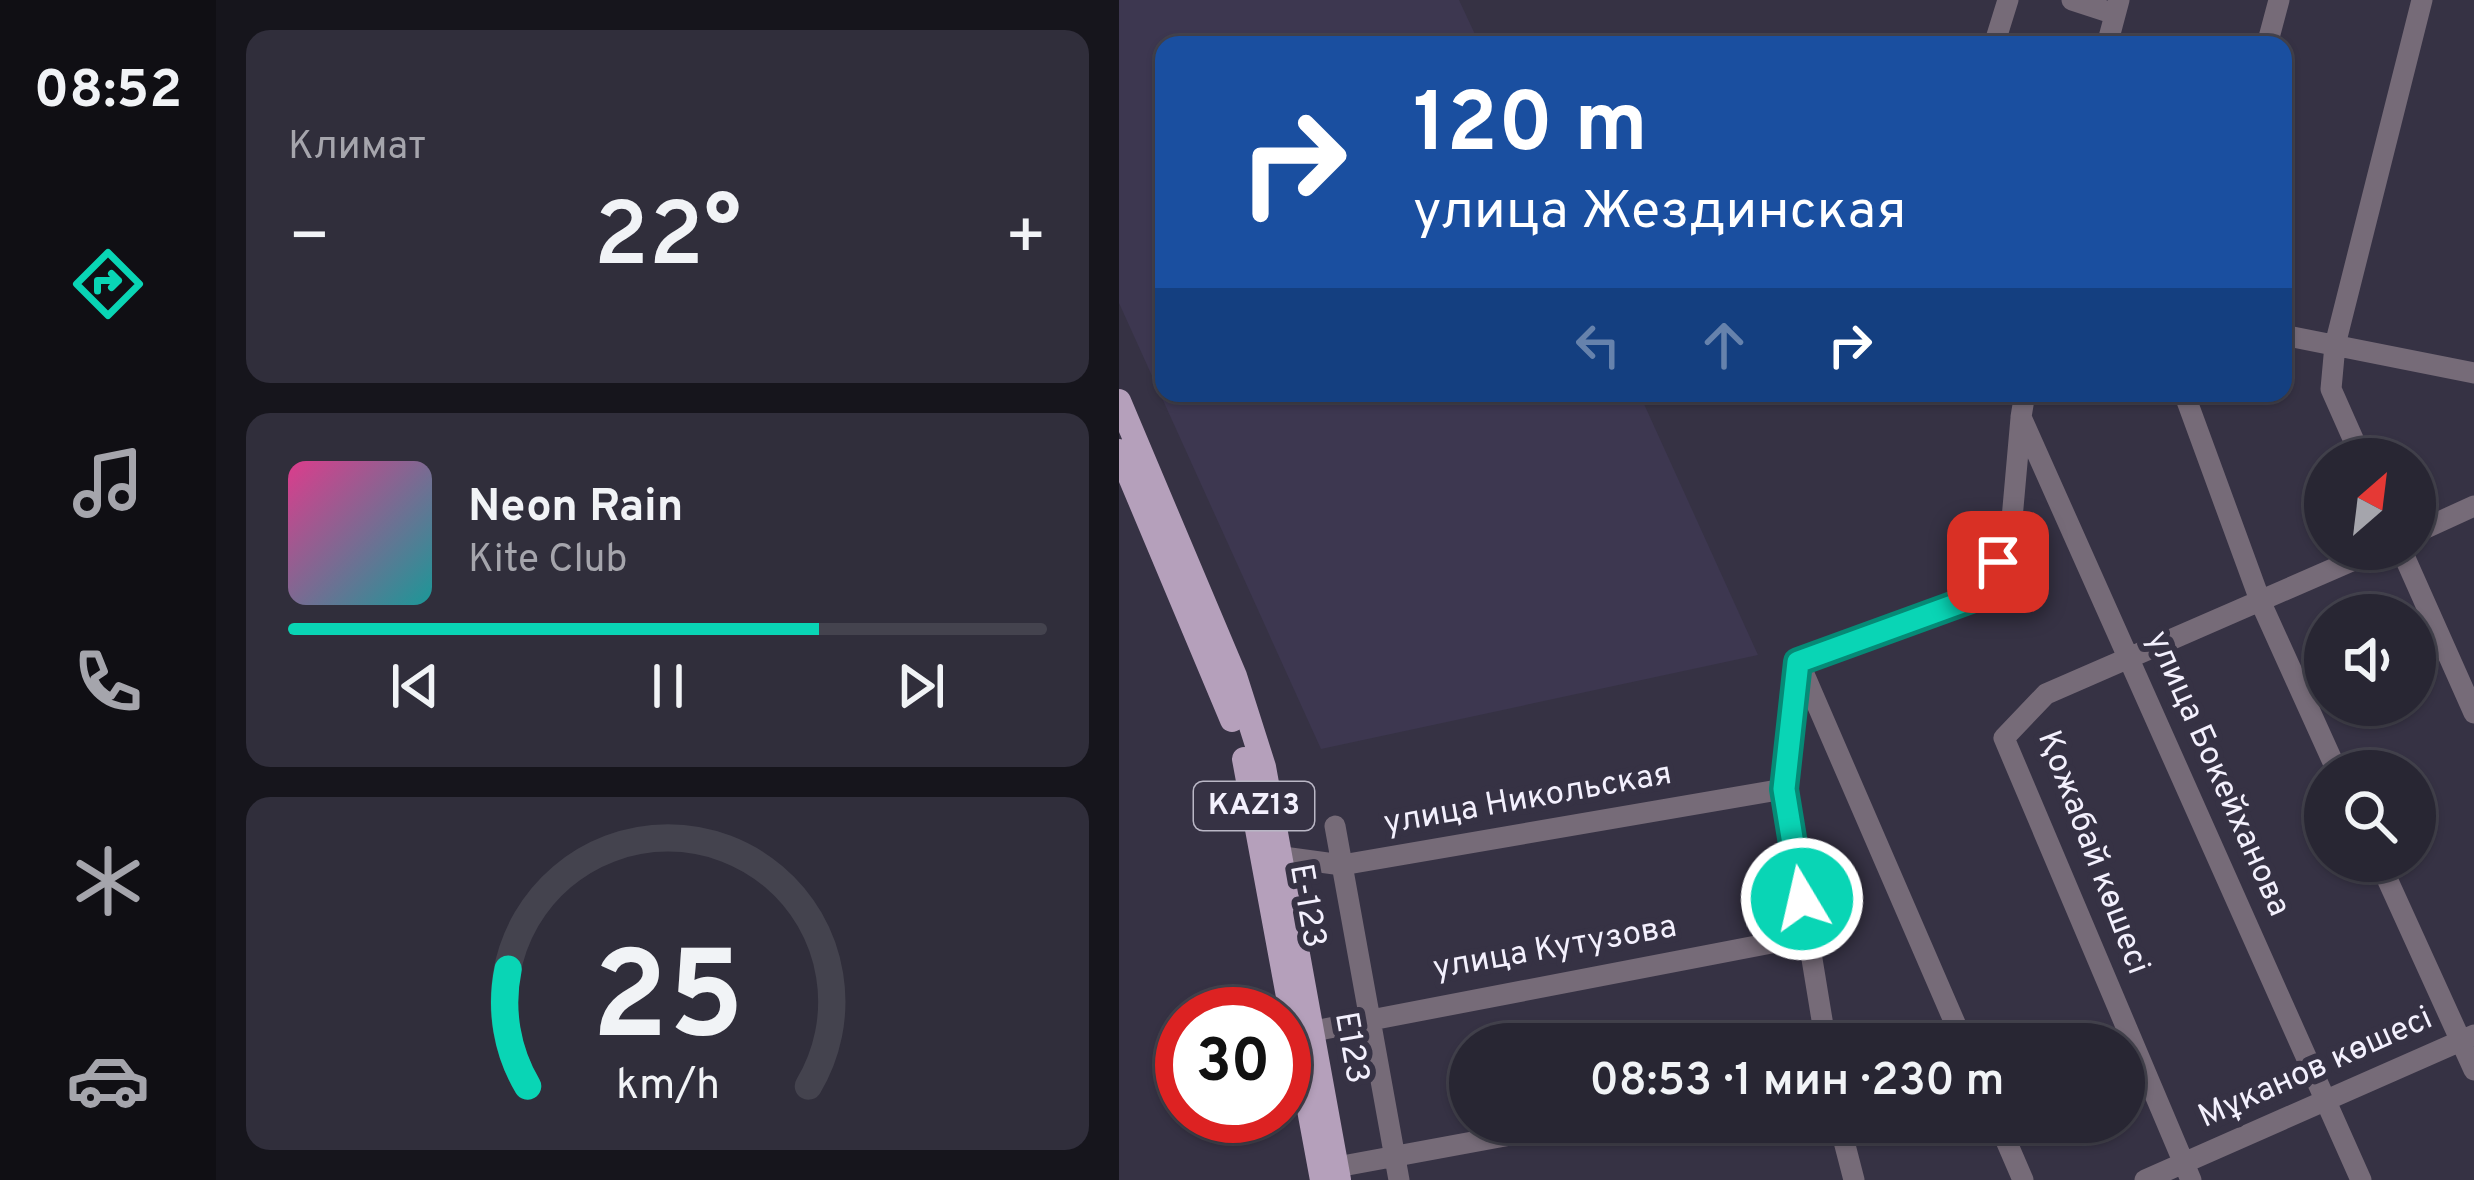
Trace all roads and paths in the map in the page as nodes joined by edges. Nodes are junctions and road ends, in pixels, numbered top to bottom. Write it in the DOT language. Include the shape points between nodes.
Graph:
graph roads {
  1 [pos="2009,0"];
  2 [pos="2072,0"];
  3 [pos="2279,0"];
  4 [pos="2423,0"];
  5 [pos="2117,7"];
  6 [pos="1997,36"];
  7 [pos="2269,36"];
  8 [pos="2292,337"];
  9 [pos="2335,345"];
  10 [pos="2474,373"];
  11 [pos="1119,401"];
  12 [pos="2024,402"];
  13 [pos="2187,402"];
  14 [pos="2021,417"];
  15 [pos="2353,438"];
  16 [pos="1119,451"];
  17 [pos="2474,506"];
  18 [pos="2436,523"];
  19 [pos="2333,570"];
  20 [pos="2410,570"];
  21 [pos="2261,603"];
  22 [pos="2130,660"];
  23 [pos="1798,662"];
  24 [pos="2474,713"];
  25 [pos="2328,750"];
  26 [pos="1784,789"];
  27 [pos="1335,826"];
  28 [pos="1283,856"];
  29 [pos="1342,865"];
  30 [pos="2390,882"];
  31 [pos="1808,936"];
  32 [pos="1369,1017"];
  33 [pos="1822,1023"];
  34 [pos="1955,1023"];
  35 [pos="1315,1031"];
  36 [pos="2467,1037"];
  37 [pos="2474,1070"];
  38 [pos="2326,1101"];
  39 [pos="1462,1143"];
  40 [pos="1844,1143"];
  41 [pos="2007,1143"];
  42 [pos="1394,1155"];
  43 [pos="2188,1172"];
  44 [pos="1333,1176"];
  45 [pos="1399,1180"];
  46 [pos="1854,1180"];
  47 [pos="2023,1180"];
  48 [pos="2145,1180"];
  49 [pos="2361,1180"];
  1 -- 6 [label="street"];
  2 -- 5 [label="street"];
  3 -- 7 [label="street"];
  4 -- 9 [label="street"];
  8 -- 9 [label="street"];
  9 -- 10 [label="street"];
  9 -- 15 [label="street" via="2331,388"];
  11 -- 28 [label="main road, Е-123 / KAZ13" via="1235,676"];
  12 -- 14 [label="street"];
  13 -- 21 [label="street"];
  14 -- 22 [label="street, улица Бокейханова"];
  14 -- 23 [label="street" via="2011,530 1985,594"];
  16 -- 44 [label="main road, Е-123 / KAZ13" via="1224,694 1248,773"];
  17 -- 18 [label="street"];
  19 -- 21 [label="street"];
  20 -- 24 [label="street"];
  21 -- 22 [label="street"];
  21 -- 25 [label="street"];
  22 -- 38 [label="street, улица Бокейханова"];
  22 -- 43 [label="street, Қожабай көшесі" via="2046,694 2004,738"];
  23 -- 26 [label="street"];
  23 -- 34 [label="street"];
  26 -- 29 [label="street, улица Никольская"];
  26 -- 31 [label="street"];
  27 -- 29 [label="street"];
  28 -- 29 [label="street, улица Никольская"];
  28 -- 35 [label="main road, Е123 / KAZ13"];
  29 -- 32 [label="street"];
  30 -- 36 [label="street"];
  31 -- 32 [label="street, улица Кутузова"];
  31 -- 33 [label="street"];
  32 -- 35 [label="street, улица Кутузова"];
  32 -- 42 [label="street"];
  35 -- 44 [label="main road, Е123 / KAZ13"];
  36 -- 37 [label="street"];
  36 -- 38 [label="street, Мұканов көшесі"];
  38 -- 43 [label="street, Мұканов көшесі"];
  38 -- 49 [label="street, улица Бокейханова"];
  39 -- 42 [label="street"];
  40 -- 46 [label="street"];
  41 -- 47 [label="street"];
  42 -- 44 [label="street"];
  42 -- 45 [label="street"];
  43 -- 48 [label="street, Мұканов көшесі"];
}
